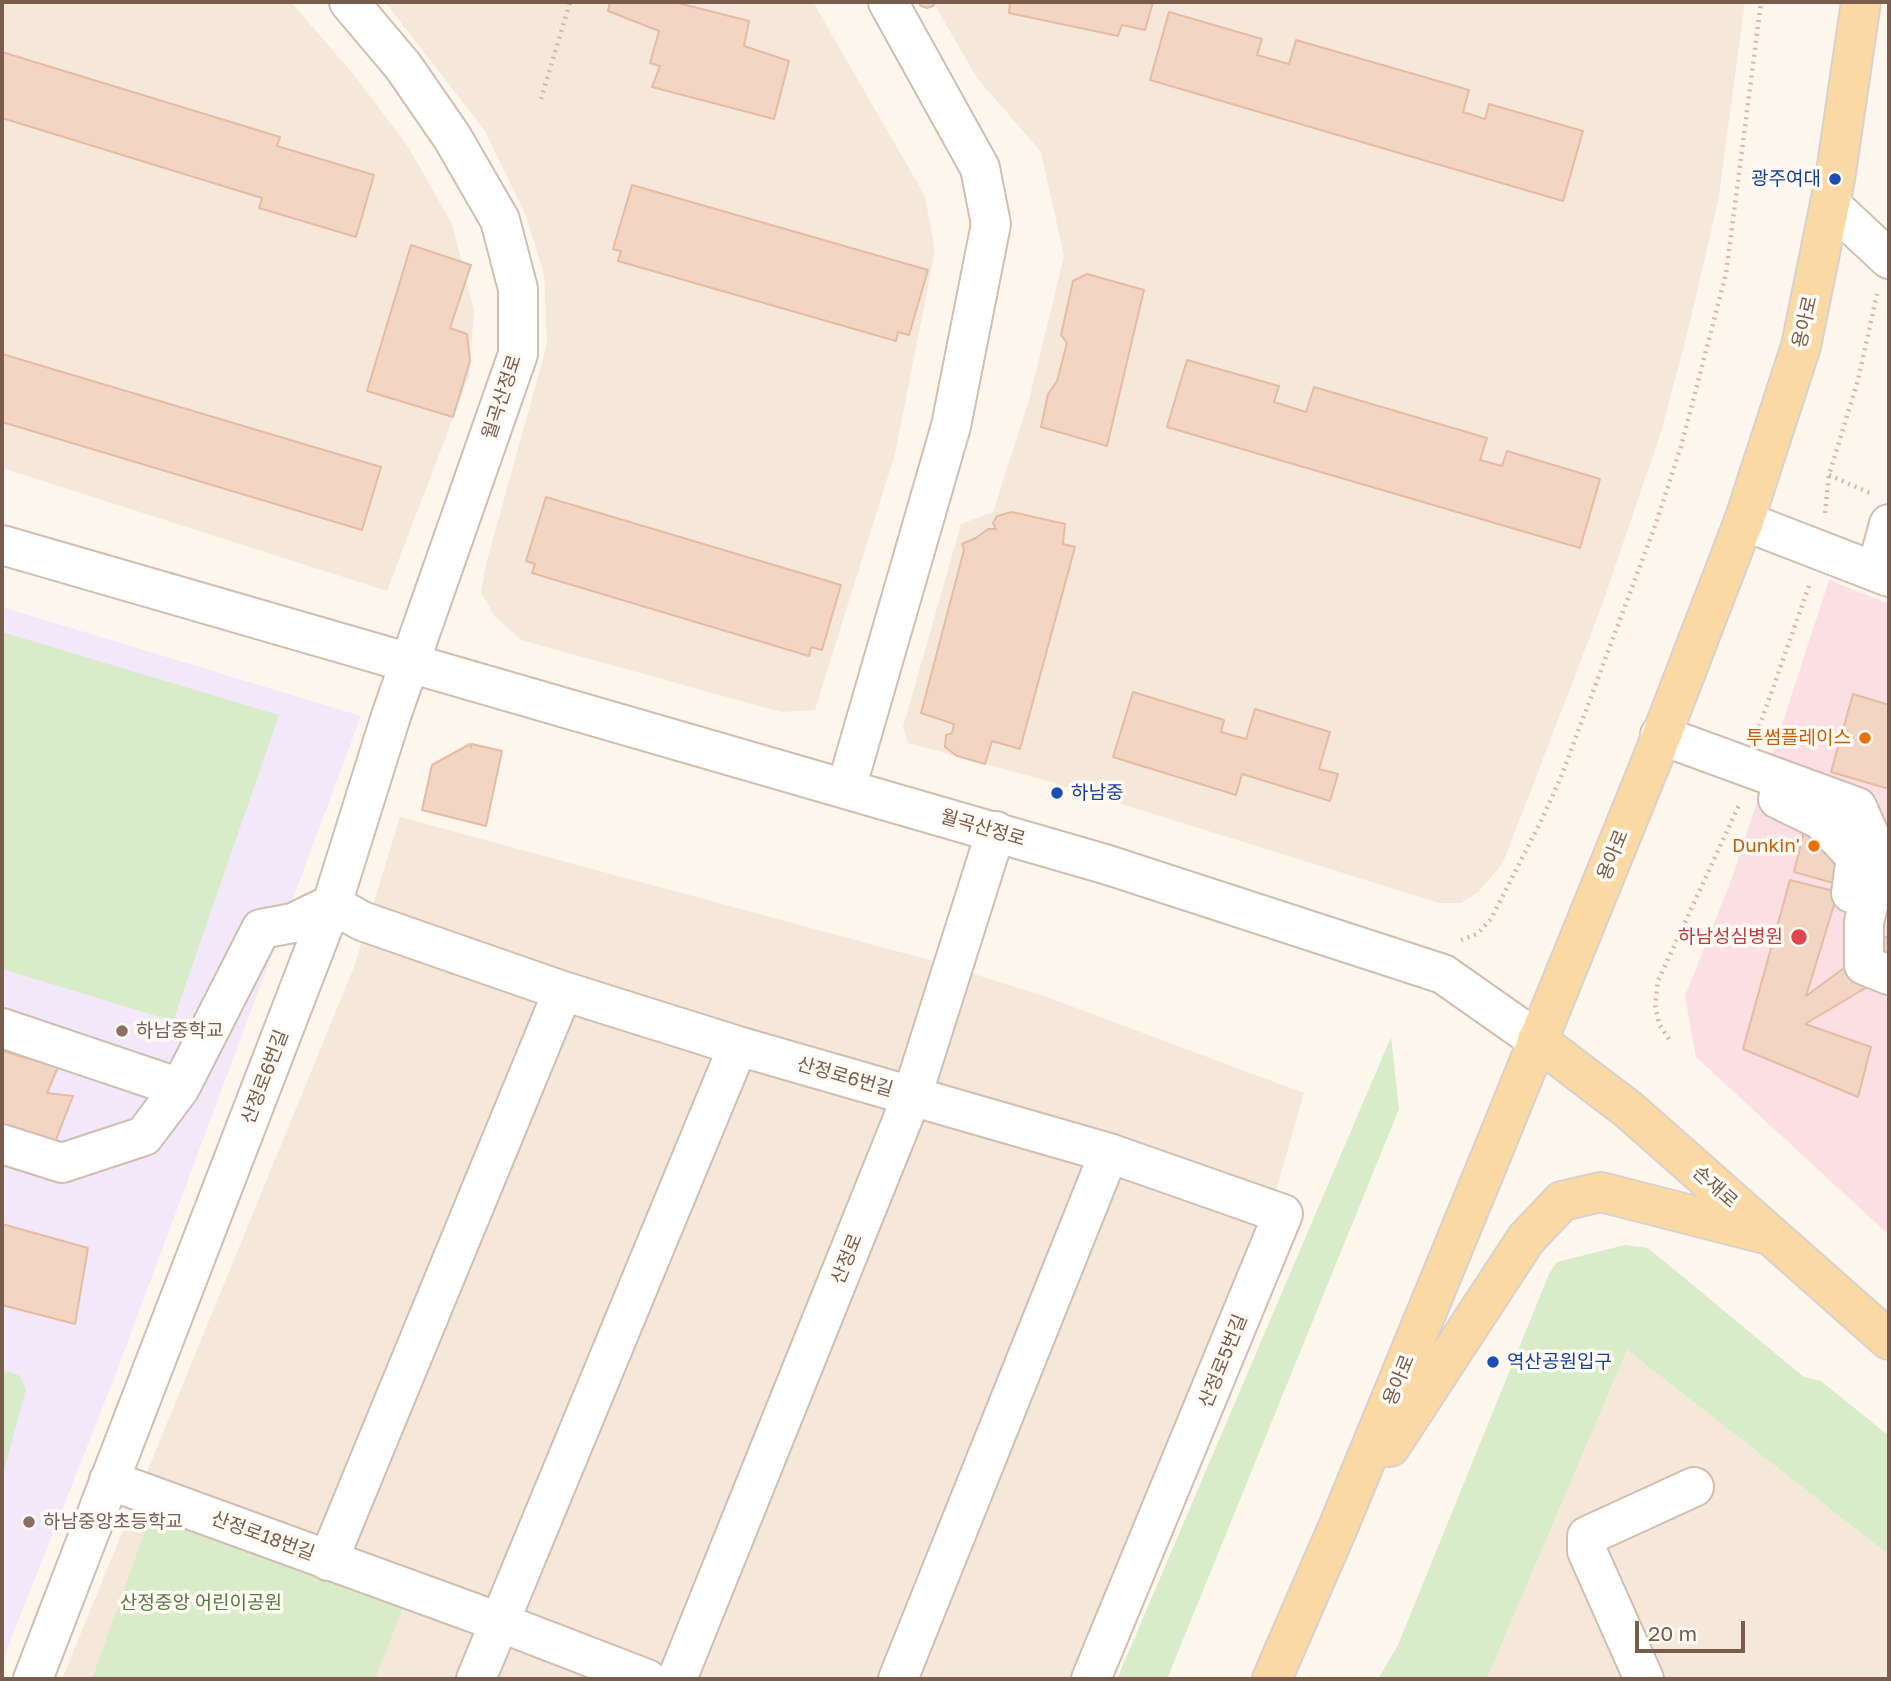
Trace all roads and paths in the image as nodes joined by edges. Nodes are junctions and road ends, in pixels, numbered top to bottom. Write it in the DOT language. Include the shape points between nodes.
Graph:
graph roads {
  1 [pos="349,2"];
  2 [pos="570,2"];
  3 [pos="888,2"];
  4 [pos="1761,2"];
  5 [pos="1861,2"];
  6 [pos="541,99"];
  7 [pos="1830,204"];
  8 [pos="1889,259"];
  9 [pos="1829,475"];
  10 [pos="1883,510"];
  11 [pos="1744,521"];
  12 [pos="2,545"];
  13 [pos="1882,574"];
  14 [pos="410,662"];
  15 [pos="1656,748"];
  16 [pos="846,789"];
  17 [pos="996,831"];
  18 [pos="1707,874"];
  19 [pos="332,904"];
  20 [pos="1453,940"];
  21 [pos="1889,975"];
  22 [pos="563,991"];
  23 [pos="1889,992"];
  24 [pos="2,1028"];
  25 [pos="1669,1039"];
  26 [pos="1537,1040"];
  27 [pos="738,1045"];
  28 [pos="180,1088"];
  29 [pos="912,1096"];
  30 [pos="2,1144"];
  31 [pos="1109,1153"];
  32 [pos="1769,1235"];
  33 [pos="1889,1340"];
  34 [pos="109,1480"];
  35 [pos="1694,1487"];
  36 [pos="1339,1525"];
  37 [pos="328,1560"];
  38 [pos="499,1622"];
  39 [pos="33,1679"];
  40 [pos="476,1679"];
  41 [pos="647,1679"];
  42 [pos="677,1679"];
  43 [pos="898,1679"];
  44 [pos="1091,1679"];
  45 [pos="1272,1679"];
  46 [pos="1644,1679"];
  1 -- 14 [label="street, 월곡산정로" via="403,66 452,137 500,220 518,289 518,354"];
  2 -- 6 [label="path"];
  3 -- 16 [label="street" via="980,168 991,224 951,426"];
  4 -- 20 [label="path" via="1727,274 1655,526 1542,819 1491,919 1470,938"];
  5 -- 7 [label="main road, 용아로"];
  7 -- 8 [label="street"];
  7 -- 11 [label="main road, 용아로" via="1801,346"];
  9 -- 10 [label="path"];
  10 -- 13 [label="street"];
  11 -- 13 [label="street"];
  11 -- 15 [label="main road, 용아로"];
  12 -- 14 [label="street, 월곡산정로"];
  14 -- 16 [label="street, 월곡산정로"];
  14 -- 19 [label="street"];
  15 -- 21 [label="street" via="1857,807 1874,845 1877,868 1864,922 1864,965"];
  15 -- 23 [label="street" via="1821,820 1856,857 1843,951 1849,970"];
  15 -- 26 [label="main road, 용아로"];
  16 -- 17 [label="street, 월곡산정로"];
  17 -- 26 [label="street, 월곡산정로" via="1443,974"];
  17 -- 29 [label="street, 산정로"];
  18 -- 25 [label="path" via="1658,981 1655,1004 1659,1024"];
  19 -- 22 [label="street, 산정로6번길" via="362,921"];
  19 -- 28 [label="street" via="293,923 261,929"];
  19 -- 34 [label="street, 산정로6번길"];
  22 -- 27 [label="street, 산정로6번길"];
  22 -- 37 [label="street"];
  24 -- 28 [label="street"];
  26 -- 32 [label="main road, 손재로" via="1629,1110"];
  26 -- 36 [label="main road, 용아로"];
  27 -- 29 [label="street, 산정로6번길"];
  27 -- 38 [label="street"];
  28 -- 30 [label="street" via="144,1136 62,1163"];
  29 -- 31 [label="street, 산정로5번길"];
  29 -- 42 [label="street, 산정로"];
  31 -- 43 [label="street"];
  31 -- 44 [label="street, 산정로5번길" via="1283,1214"];
  32 -- 33 [label="main road, 손재로"];
  32 -- 36 [label="main road" via="1601,1192 1562,1201 1526,1239"];
  34 -- 37 [label="street, 산정로18번길"];
  34 -- 39 [label="street"];
  35 -- 46 [label="street" via="1587,1536 1587,1551"];
  36 -- 45 [label="main road, 용아로"];
  37 -- 38 [label="street, 산정로18번길"];
  38 -- 40 [label="street"];
  38 -- 41 [label="street, 산정로18번길"];
}
